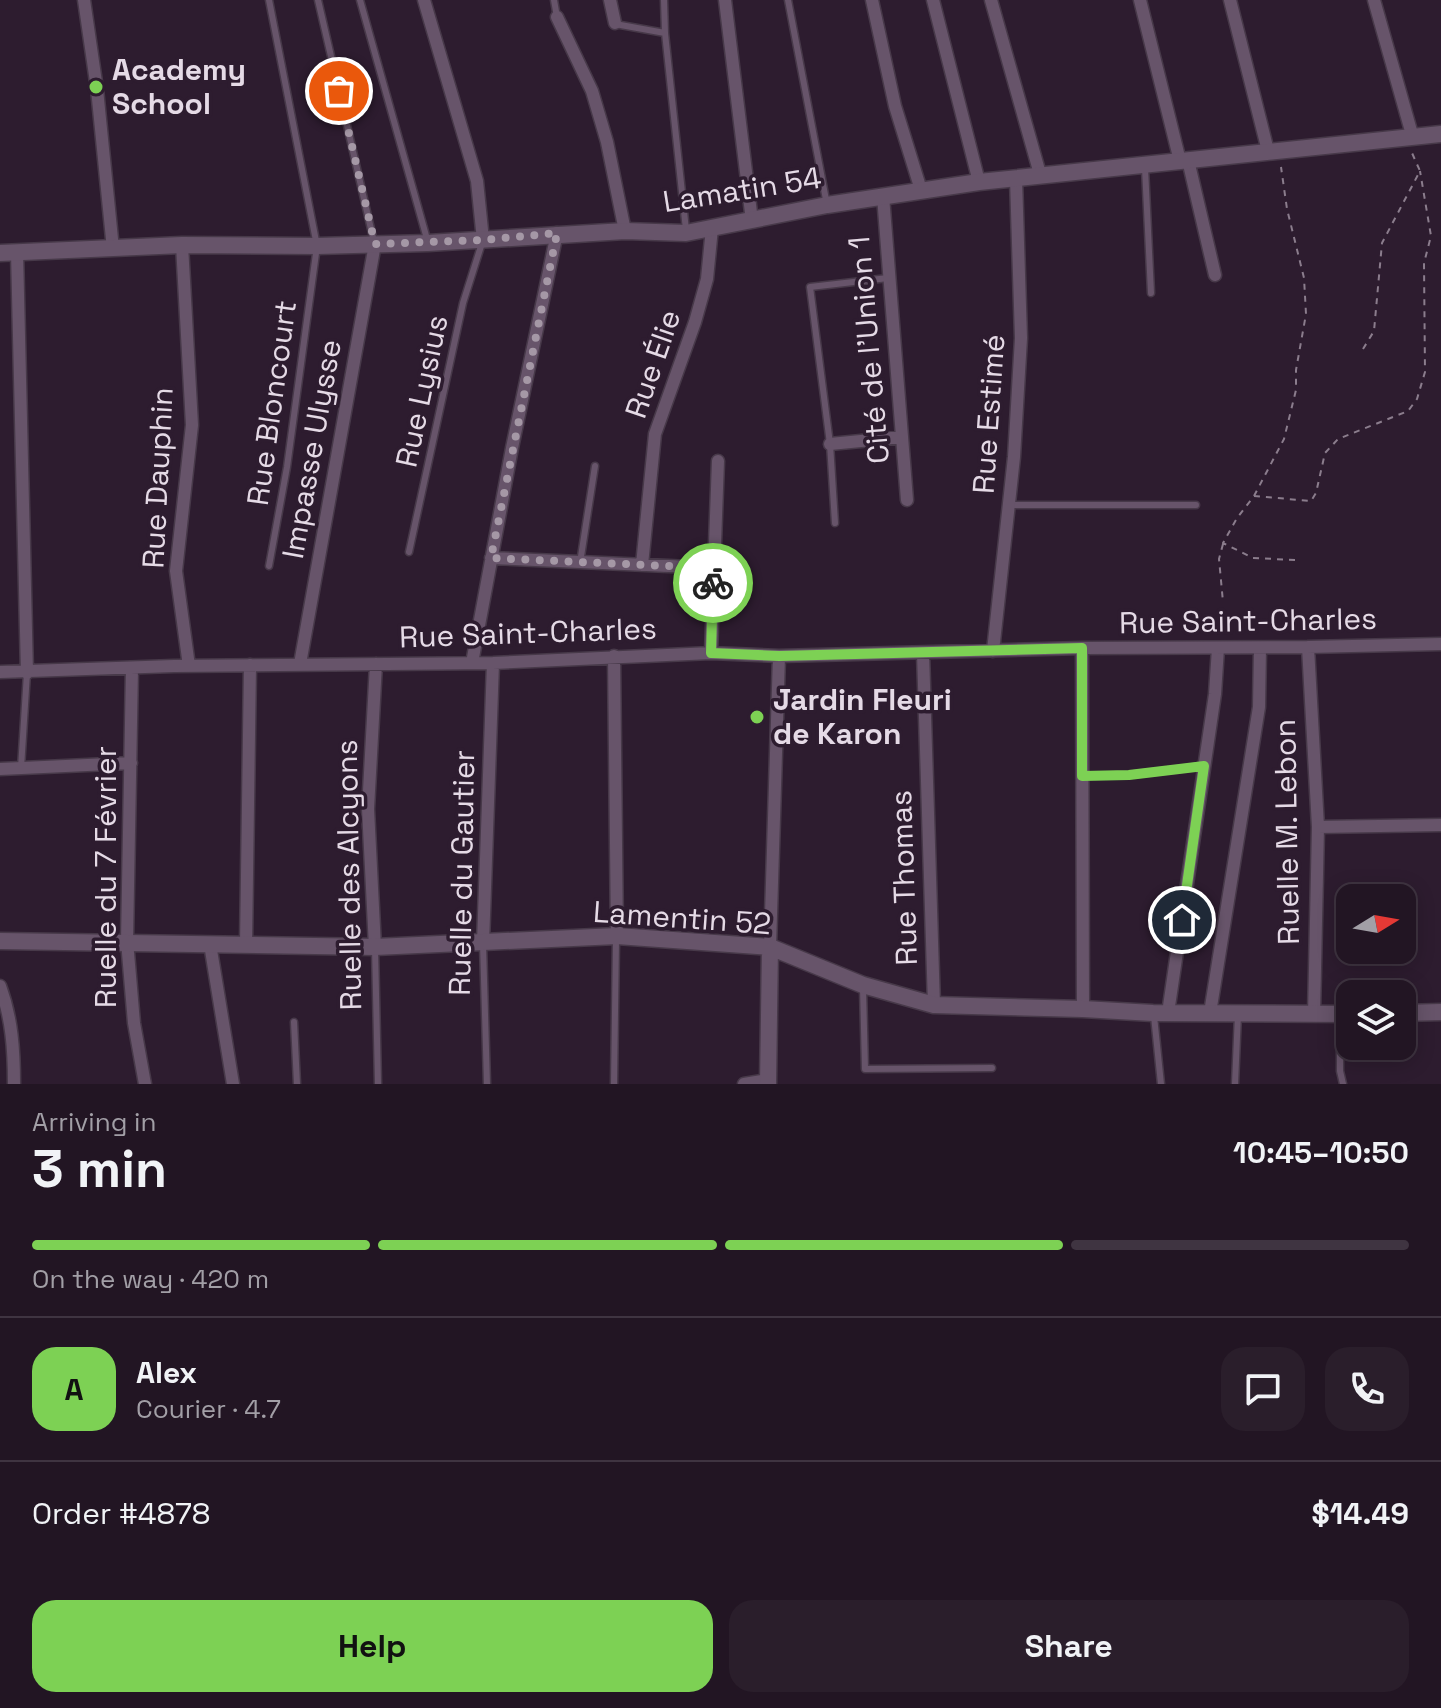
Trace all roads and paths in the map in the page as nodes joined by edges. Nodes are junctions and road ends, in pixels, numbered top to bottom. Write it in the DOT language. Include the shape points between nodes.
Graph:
graph roads {
  1 [pos="84,0"];
  2 [pos="269,0"];
  3 [pos="318,0"];
  4 [pos="360,0"];
  5 [pos="424,0"];
  6 [pos="554,0"];
  7 [pos="610,0"];
  8 [pos="664,0"];
  9 [pos="725,0"];
  10 [pos="788,0"];
  11 [pos="872,0"];
  12 [pos="933,0"];
  13 [pos="991,0"];
  14 [pos="1140,0"];
  15 [pos="1230,0"];
  16 [pos="1374,0"];
  17 [pos="557,17"];
  18 [pos="615,23"];
  19 [pos="665,33"];
  20 [pos="1441,134"];
  21 [pos="1413,138"];
  22 [pos="1274,151"];
  23 [pos="1184,160"];
  24 [pos="1145,165"];
  25 [pos="1420,171"];
  26 [pos="1040,174"];
  27 [pos="1016,179"];
  28 [pos="979,182"];
  29 [pos="921,190"];
  30 [pos="883,196"];
  31 [pos="827,205"];
  32 [pos="752,221"];
  33 [pos="712,228"];
  34 [pos="625,231"];
  35 [pos="557,233"];
  36 [pos="686,233"];
  37 [pos="483,240"];
  38 [pos="428,243"];
  39 [pos="375,244"];
  40 [pos="182,245"];
  41 [pos="317,246"];
  42 [pos="113,249"];
  43 [pos="8,252"];
  44 [pos="1215,275"];
  45 [pos="888,278"];
  46 [pos="1151,293"];
  47 [pos="1363,349"];
  48 [pos="902,437"];
  49 [pos="830,444"];
  50 [pos="718,461"];
  51 [pos="595,466"];
  52 [pos="1254,496"];
  53 [pos="907,500"];
  54 [pos="1009,505"];
  55 [pos="1196,505"];
  56 [pos="835,523"];
  57 [pos="1223,543"];
  58 [pos="409,552"];
  59 [pos="491,558"];
  60 [pos="1295,560"];
  61 [pos="580,563"];
  62 [pos="642,565"];
  63 [pos="269,566"];
  64 [pos="713,568"];
  65 [pos="1223,602"];
  66 [pos="1441,644"];
  67 [pos="1308,647"];
  68 [pos="1082,648"];
  69 [pos="1218,648"];
  70 [pos="1260,648"];
  71 [pos="993,651"];
  72 [pos="711,653"];
  73 [pos="923,653"];
  74 [pos="614,656"];
  75 [pos="779,656"];
  76 [pos="472,663"];
  77 [pos="493,663"];
  78 [pos="300,664"];
  79 [pos="376,664"];
  80 [pos="250,665"];
  81 [pos="189,666"];
  82 [pos="132,668"];
  83 [pos="0,672"];
  84 [pos="27,673"];
  85 [pos="131,763"];
  86 [pos="1204,766"];
  87 [pos="21,768"];
  88 [pos="0,769"];
  89 [pos="1082,776"];
  90 [pos="1441,825"];
  91 [pos="1318,827"];
  92 [pos="617,936"];
  93 [pos="0,941"];
  94 [pos="127,941"];
  95 [pos="483,943"];
  96 [pos="210,944"];
  97 [pos="246,945"];
  98 [pos="375,947"];
  99 [pos="770,947"];
  100 [pos="863,985"];
  101 [pos="0,986"];
  102 [pos="934,1005"];
  103 [pos="1083,1009"];
  104 [pos="1441,1012"];
  105 [pos="1161,1013"];
  106 [pos="1210,1013"];
  107 [pos="1416,1013"];
  108 [pos="1238,1014"];
  109 [pos="1336,1014"];
  110 [pos="1314,1015"];
  111 [pos="294,1022"];
  112 [pos="1341,1060"];
  113 [pos="992,1068"];
  114 [pos="768,1082"];
  115 [pos="14,1084"];
  116 [pos="145,1084"];
  117 [pos="233,1084"];
  118 [pos="297,1084"];
  119 [pos="378,1084"];
  120 [pos="487,1084"];
  121 [pos="614,1084"];
  122 [pos="744,1084"];
  123 [pos="1161,1084"];
  124 [pos="1235,1084"];
  125 [pos="1343,1084"];
  1 -- 42 [label="street"];
  2 -- 41 [label="lane, Rue Bloncourt"];
  3 -- 39 [label="lane"];
  4 -- 38 [label="lane"];
  5 -- 37 [label="street" via="477,181"];
  6 -- 17 [label="lane"];
  7 -- 18 [label="street"];
  8 -- 19 [label="lane"];
  9 -- 32 [label="street"];
  10 -- 31 [label="lane"];
  11 -- 29 [label="street" via="895,106"];
  12 -- 28 [label="street"];
  13 -- 26 [label="street"];
  14 -- 23 [label="street"];
  15 -- 22 [label="street"];
  16 -- 21 [label="street"];
  17 -- 34 [label="street" via="592,91"];
  18 -- 19 [label="lane"];
  19 -- 36 [label="lane"];
  20 -- 21 [label="street, Lamatin 54"];
  21 -- 22 [label="street, Lamatin 54"];
  21 -- 25 [label="path" via="1409,149"];
  22 -- 23 [label="street, Lamatin 54"];
  22 -- 52 [label="path" via="1304,278 1306,314 1284,439"];
  23 -- 24 [label="street, Lamatin 54"];
  23 -- 44 [label="street"];
  24 -- 26 [label="street, Lamatin 54"];
  24 -- 46 [label="lane"];
  25 -- 47 [label="path" via="1382,243 1374,331"];
  25 -- 52 [label="path" via="1431,236 1424,263 1425,372 1417,399 1408,411 1338,439 1325,453 1311,501"];
  26 -- 27 [label="street, Lamatin 54"];
  27 -- 28 [label="street, Lamatin 54"];
  27 -- 54 [label="street, Rue Estimé" via="1021,338"];
  28 -- 29 [label="street, Lamatin 54"];
  29 -- 30 [label="street, Lamatin 54"];
  30 -- 31 [label="street, Lamatin 54"];
  30 -- 45 [label="street, Cité de l'Union 1"];
  31 -- 32 [label="street, Lamatin 54"];
  32 -- 33 [label="street, Lamatin 54"];
  33 -- 36 [label="street, Lamatin 54"];
  33 -- 62 [label="street, Rue Élie" via="703,294 655,434"];
  34 -- 35 [label="street, Lamatin 54"];
  34 -- 36 [label="street, Lamatin 54"];
  35 -- 37 [label="street, Lamatin 54"];
  35 -- 59 [label="street"];
  37 -- 38 [label="street, Lamatin 54"];
  37 -- 58 [label="lane, Rue Lysius" via="463,303"];
  38 -- 39 [label="street, Lamatin 54"];
  39 -- 41 [label="street, Lamatin 54"];
  39 -- 78 [label="street, Impasse Ulysse"];
  40 -- 41 [label="street, Lamatin 54"];
  40 -- 42 [label="street, Lamatin 54"];
  40 -- 81 [label="street, Rue Dauphin" via="192,425 176,571"];
  41 -- 63 [label="lane, Rue Bloncourt"];
  42 -- 43 [label="street, Lamatin 54"];
  43 -- 84 [label="street"];
  45 -- 48 [label="street, Cité de l'Union 1"];
  45 -- 49 [label="lane" via="810,287"];
  48 -- 49 [label="street"];
  48 -- 53 [label="street, Cité de l'Union 1"];
  49 -- 56 [label="lane"];
  50 -- 64 [label="street"];
  51 -- 61 [label="lane"];
  52 -- 57 [label="path"];
  54 -- 55 [label="lane"];
  54 -- 71 [label="street, Rue Estimé"];
  57 -- 60 [label="path" via="1253,558"];
  57 -- 65 [label="path"];
  59 -- 61 [label="street"];
  59 -- 76 [label="street"];
  61 -- 62 [label="street"];
  62 -- 64 [label="street"];
  64 -- 72 [label="street"];
  66 -- 67 [label="street, Rue Saint-Charles"];
  67 -- 70 [label="street, Rue Saint-Charles"];
  67 -- 91 [label="street, Ruelle M. Lebon"];
  68 -- 69 [label="street, Rue Saint-Charles"];
  68 -- 71 [label="street, Rue Saint-Charles"];
  68 -- 89 [label="street"];
  69 -- 70 [label="street, Rue Saint-Charles"];
  69 -- 86 [label="street"];
  70 -- 106 [label="street" via="1259,707"];
  71 -- 73 [label="street, Rue Saint-Charles"];
  72 -- 74 [label="street, Rue Saint-Charles"];
  72 -- 75 [label="street, Rue Saint-Charles"];
  73 -- 75 [label="street, Rue Saint-Charles"];
  73 -- 102 [label="street, Rue Thomas"];
  74 -- 77 [label="street, Rue Saint-Charles"];
  74 -- 92 [label="street"];
  75 -- 99 [label="street"];
  76 -- 77 [label="street, Rue Saint-Charles"];
  76 -- 79 [label="street, Rue Saint-Charles"];
  77 -- 95 [label="street, Ruelle du Gautier"];
  78 -- 79 [label="street, Rue Saint-Charles"];
  78 -- 80 [label="street, Rue Saint-Charles"];
  79 -- 98 [label="street, Ruelle des Alcyons" via="368,809"];
  80 -- 81 [label="street, Rue Saint-Charles"];
  80 -- 97 [label="street"];
  81 -- 82 [label="street, Rue Saint-Charles"];
  82 -- 84 [label="street, Rue Saint-Charles"];
  82 -- 85 [label="street, Ruelle du 7 Février"];
  83 -- 84 [label="street, Rue Saint-Charles"];
  84 -- 87 [label="lane"];
  85 -- 87 [label="street"];
  85 -- 94 [label="street, Ruelle du 7 Février"];
  86 -- 89 [label="lane"];
  86 -- 105 [label="street"];
  87 -- 88 [label="street"];
  89 -- 103 [label="street"];
  90 -- 91 [label="street"];
  91 -- 110 [label="street, Ruelle M. Lebon"];
  92 -- 95 [label="street, Lamentin 52"];
  92 -- 99 [label="street, Lamentin 52"];
  92 -- 121 [label="lane"];
  93 -- 94 [label="street, Lamentin 52"];
  94 -- 96 [label="street, Lamentin 52"];
  94 -- 116 [label="street, Ruelle du 7 Février"];
  95 -- 98 [label="street, Lamentin 52"];
  95 -- 120 [label="lane, Ruelle du Gautier"];
  96 -- 97 [label="street, Lamentin 52"];
  96 -- 117 [label="street"];
  97 -- 98 [label="street, Lamentin 52"];
  98 -- 119 [label="lane, Ruelle des Alcyons"];
  99 -- 100 [label="street, Lamentin 52"];
  99 -- 114 [label="street"];
  100 -- 102 [label="street, Lamentin 52"];
  100 -- 113 [label="lane" via="865,1069"];
  101 -- 115 [label="street" via="14,1049"];
  102 -- 103 [label="street, Lamentin 52"];
  103 -- 105 [label="street, Lamentin 52"];
  104 -- 107 [label="street"];
  105 -- 106 [label="street, Lamentin 52"];
  105 -- 123 [label="lane"];
  106 -- 108 [label="street, Lamentin 52"];
  108 -- 110 [label="street, Lamentin 52"];
  108 -- 124 [label="lane"];
  109 -- 110 [label="street, Lamentin 52"];
  111 -- 118 [label="lane"];
  112 -- 125 [label="lane"];
  114 -- 122 [label="street"];
}
